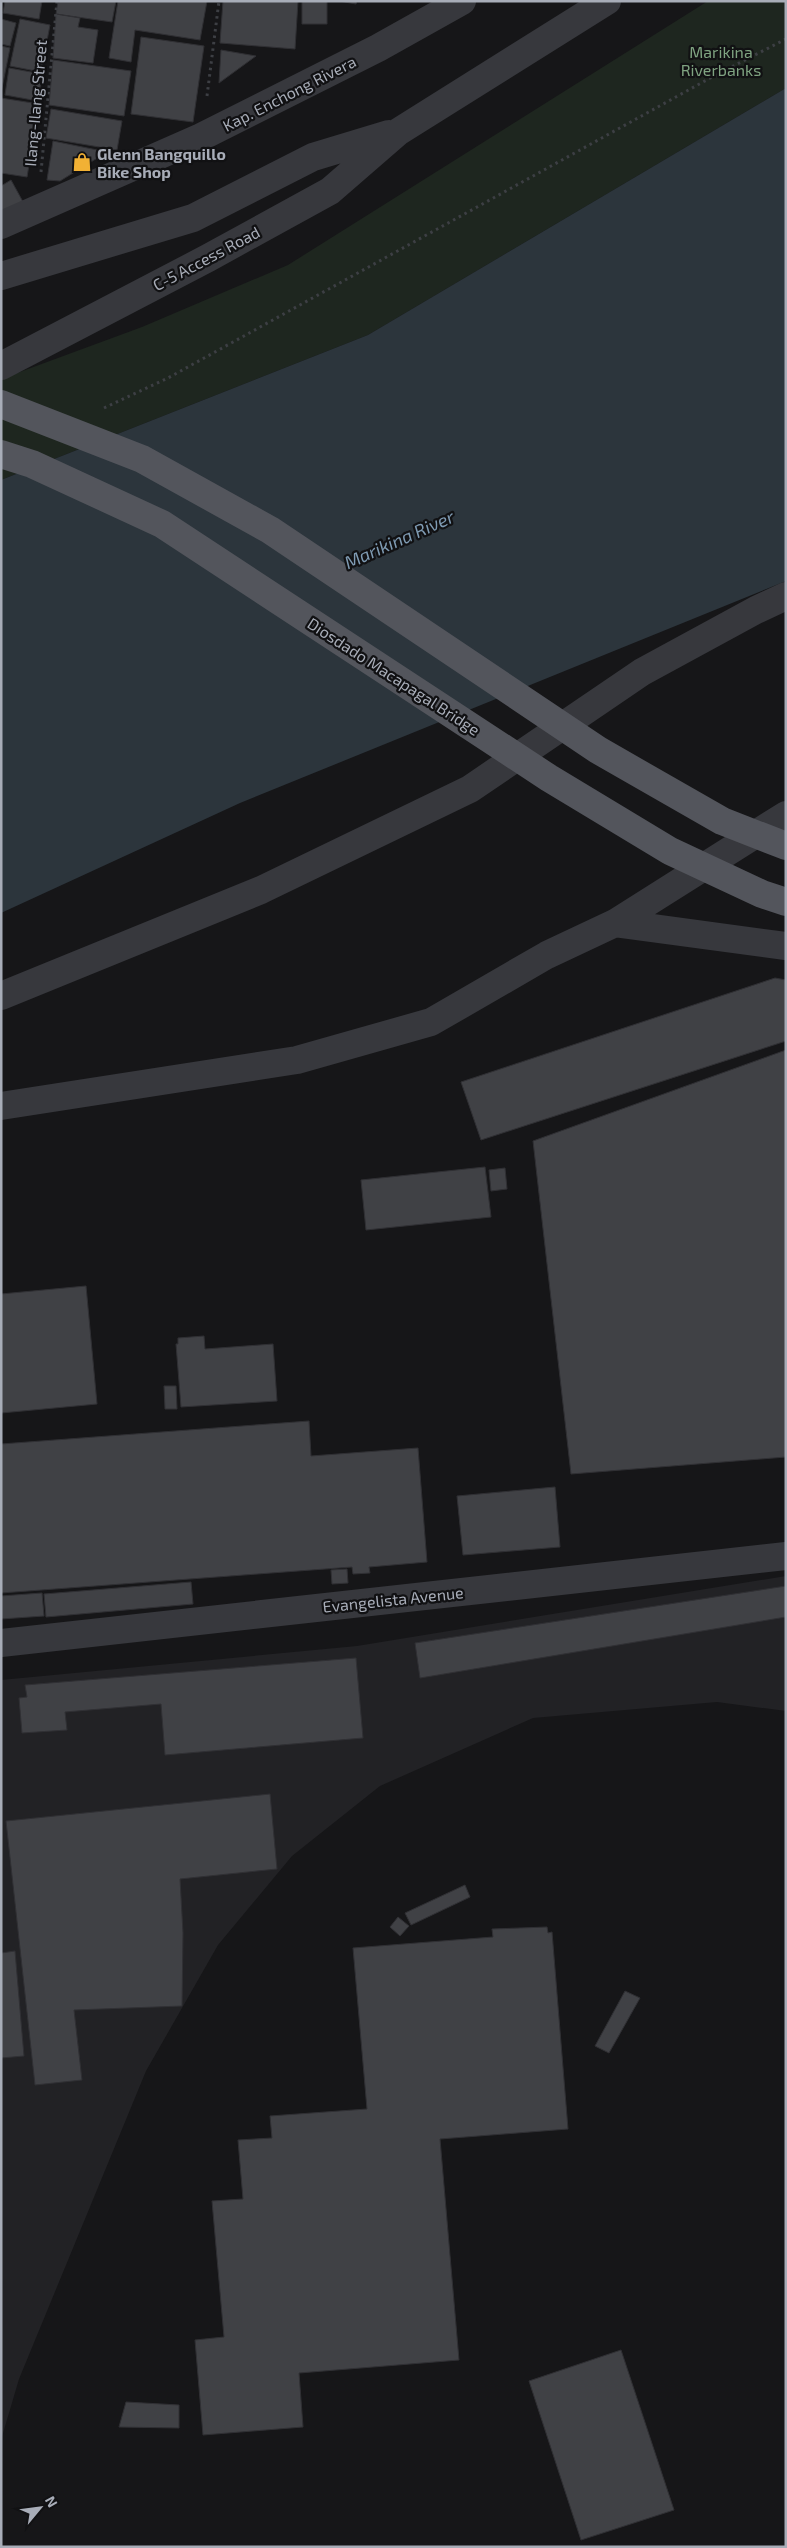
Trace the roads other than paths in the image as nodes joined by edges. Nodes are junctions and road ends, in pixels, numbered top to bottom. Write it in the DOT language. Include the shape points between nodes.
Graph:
graph roads {
  1 [pos="462,1"];
  2 [pos="607,1"];
  3 [pos="398,132"];
  4 [pos="1,225"];
  5 [pos="1,276"];
  6 [pos="1,366"];
  7 [pos="1,404"];
  8 [pos="1,454"];
  9 [pos="786,596"];
  10 [pos="786,816"];
  11 [pos="786,846"];
  12 [pos="786,902"];
  13 [pos="615,923"];
  14 [pos="786,946"];
  15 [pos="1,996"];
  16 [pos="1,1106"];
  17 [pos="786,1556"];
  18 [pos="1,1643"];
  1 -- 4 [label="street, Kap. Enchong Rivera" via="378,48 201,137"];
  2 -- 3 [label="street, C-5 Access Road"];
  3 -- 5 [label="street, C-5 Access Road" via="313,156 193,218"];
  3 -- 6 [label="street, C-5 Access Road" via="330,191"];
  7 -- 11 [label="main road, bridge" via="142,459 270,530 598,750 722,821"];
  8 -- 12 [label="main road, Diosdado Macapagal Bridge, bridge" via="32,464 162,524 549,778 670,851"];
  9 -- 15 [label="street" via="642,672 470,789 261,890"];
  10 -- 13 [label="street"];
  13 -- 14 [label="street"];
  13 -- 16 [label="street" via="547,955 431,1022 297,1060"];
  17 -- 18 [label="street, Evangelista Avenue"];
}
